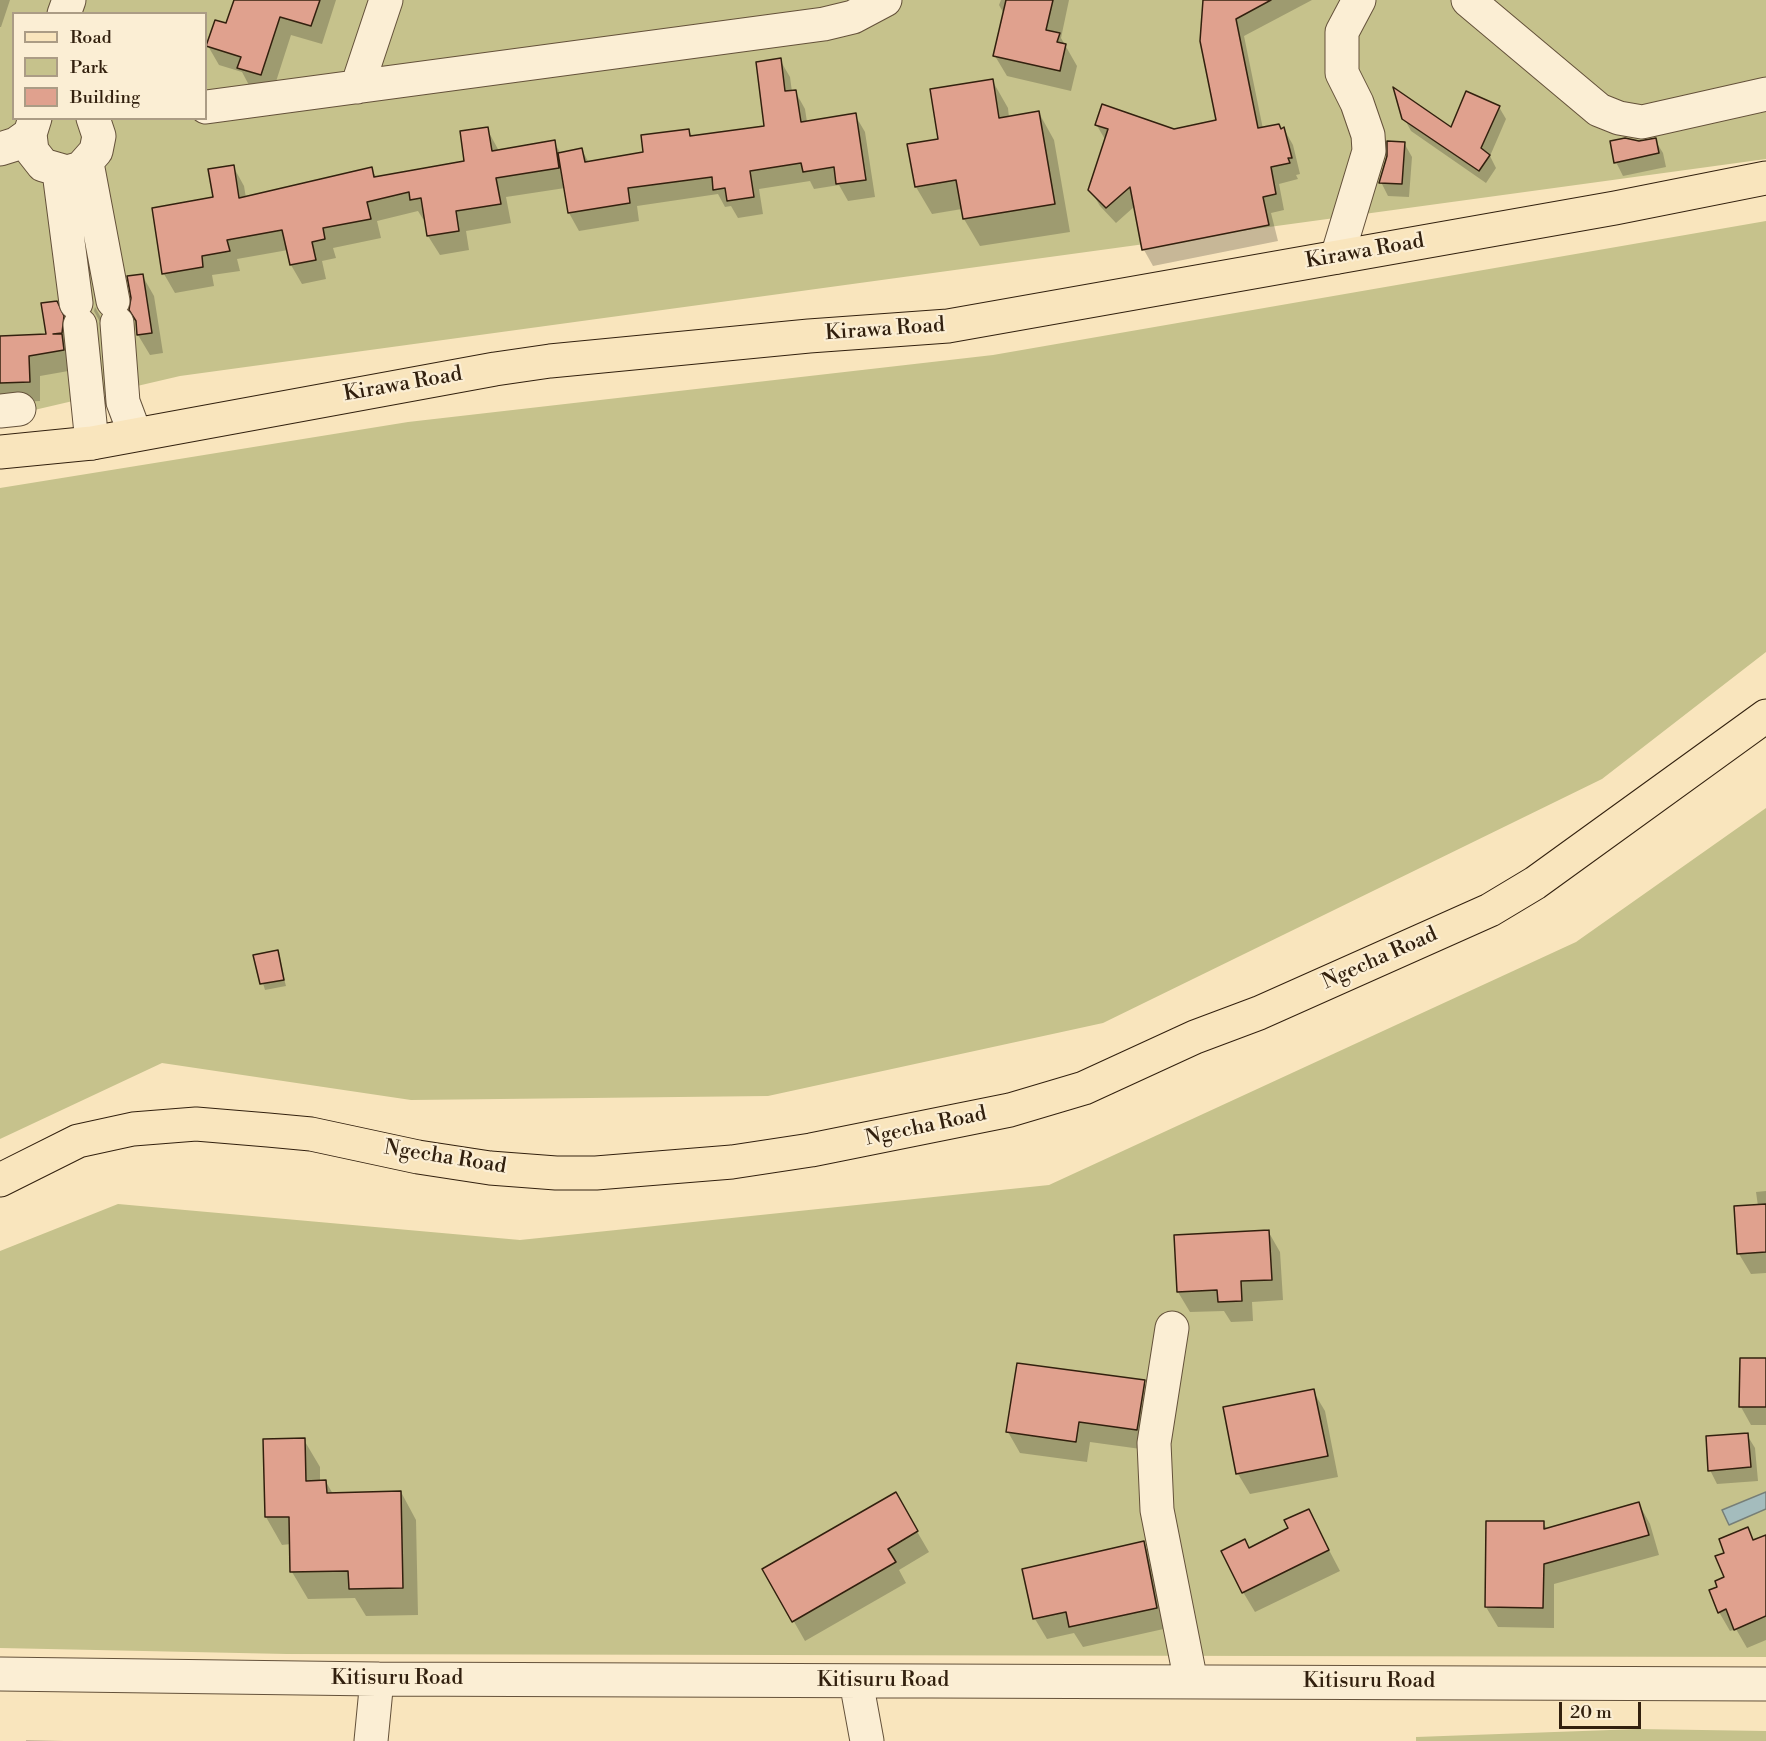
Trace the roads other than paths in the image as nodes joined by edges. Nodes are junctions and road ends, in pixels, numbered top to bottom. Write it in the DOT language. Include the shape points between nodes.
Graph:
graph roads {
  1 [pos="386,0"];
  2 [pos="885,0"];
  3 [pos="1359,0"];
  4 [pos="1468,0"];
  5 [pos="357,87"];
  6 [pos="1766,94"];
  7 [pos="207,107"];
  8 [pos="101,120"];
  9 [pos="33,126"];
  10 [pos="0,149"];
  11 [pos="73,168"];
  12 [pos="1766,178"];
  13 [pos="1337,257"];
  14 [pos="135,434"];
  15 [pos="92,443"];
  16 [pos="0,452"];
  17 [pos="1766,716"];
  18 [pos="0,1180"];
  19 [pos="1172,1328"];
  20 [pos="0,1674"];
  21 [pos="377,1679"];
  22 [pos="856,1681"];
  23 [pos="1191,1682"];
  24 [pos="1766,1684"];
  25 [pos="371,1741"];
  26 [pos="867,1741"];
  1 -- 5 [label="street"];
  2 -- 5 [label="street" via="853,17 824,24"];
  3 -- 13 [label="street" via="1342,32 1342,73 1368,135 1369,151"];
  4 -- 6 [label="street" via="1599,110 1619,118 1642,122"];
  5 -- 7 [label="street"];
  8 -- 11 [label="street" via="96,151"];
  9 -- 10 [label="street" via="16,144"];
  9 -- 11 [label="street" via="32,151 43,165"];
  11 -- 14 [label="street" via="115,312 123,402"];
  11 -- 15 [label="street" via="78,314"];
  12 -- 13 [label="main road, Kirawa Road"];
  13 -- 14 [label="main road, Kirawa Road" via="948,326 809,336 495,369"];
  14 -- 15 [label="main road, Kirawa Road"];
  15 -- 16 [label="main road, Kirawa Road"];
  17 -- 18 [label="main road, Ngecha Road" via="1535,883 1490,910 1084,1088 1010,1110 811,1150 721,1163 596,1173 490,1168 311,1134 196,1125 133,1129 78,1141"];
  19 -- 23 [label="street" via="1154,1443 1158,1510"];
  20 -- 21 [label="street, Kitisuru Road"];
  21 -- 22 [label="street, Kitisuru Road"];
  21 -- 25 [label="street"];
  22 -- 23 [label="street, Kitisuru Road"];
  22 -- 26 [label="street"];
  23 -- 24 [label="street, Kitisuru Road"];
}
